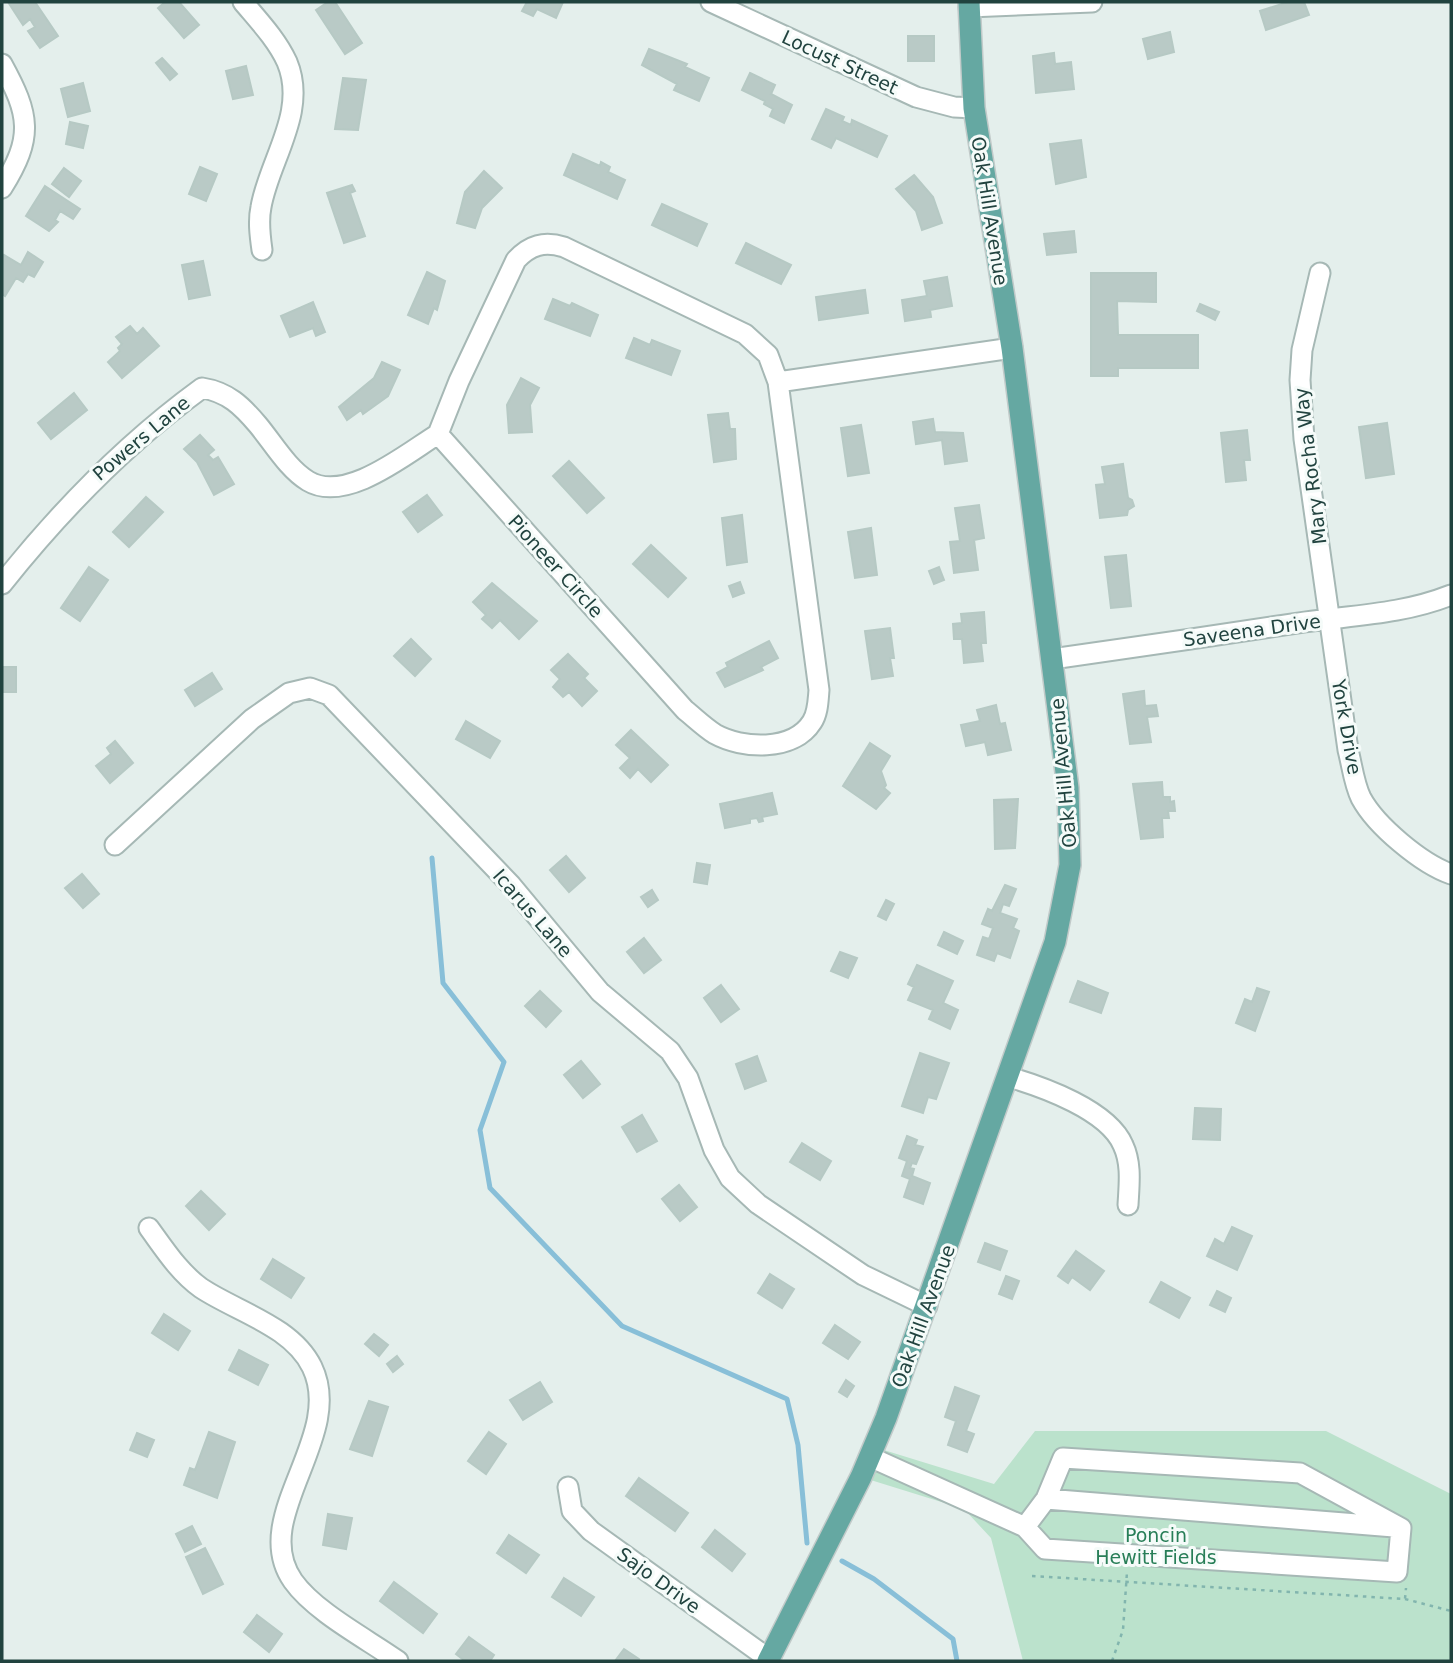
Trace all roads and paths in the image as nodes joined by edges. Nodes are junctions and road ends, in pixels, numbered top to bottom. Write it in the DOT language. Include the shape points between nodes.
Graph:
graph roads {
  1 [pos="243,2"];
  2 [pos="711,2"];
  3 [pos="1092,2"];
  4 [pos="969,4"];
  5 [pos="743,9"];
  6 [pos="2,64"];
  7 [pos="974,108"];
  8 [pos="2,188"];
  9 [pos="262,250"];
  10 [pos="1320,273"];
  11 [pos="1012,348"];
  12 [pos="778,382"];
  13 [pos="438,434"];
  14 [pos="2,584"];
  15 [pos="1451,595"];
  16 [pos="1329,619"];
  17 [pos="1052,659"];
  18 [pos="115,845"];
  19 [pos="1451,874"];
  20 [pos="1009,1077"];
  21 [pos="1128,1205"];
  22 [pos="149,1228"];
  23 [pos="927,1306"];
  24 [pos="870,1458"];
  25 [pos="568,1487"];
  26 [pos="1046,1499"];
  27 [pos="1025,1528"];
  28 [pos="1401,1528"];
  29 [pos="1126,1582"];
  30 [pos="1405,1599"];
  31 [pos="1451,1611"];
  32 [pos="769,1660"];
  33 [pos="398,1661"];
  34 [pos="1112,1661"];
  1 -- 9 [label="street" via="282,52 293,90 287,129 261,208"];
  2 -- 5 [label="street, Locust Street"];
  3 -- 4 [label="street"];
  4 -- 7 [label="main road, Oak Hill Avenue"];
  5 -- 7 [label="street, Locust Street" via="916,97"];
  6 -- 8 [label="street" via="23,108 26,133 19,158"];
  7 -- 11 [label="main road, Oak Hill Avenue"];
  10 -- 16 [label="street, Mary Rocha Way" via="1302,349 1300,380"];
  11 -- 12 [label="street"];
  11 -- 17 [label="main road, Oak Hill Avenue"];
  12 -- 13 [label="street, Pioneer Circle" via="768,355 725,322 564,247 541,244 528,249 512,267"];
  12 -- 13 [label="street, Pioneer Circle" via="819,690 812,722 802,733 770,744 752,745 717,735 685,710"];
  13 -- 14 [label="street, Powers Lane" via="355,484 321,486 308,481 234,399 202,388 86,484"];
  15 -- 16 [label="street, Saveena Drive" via="1387,614"];
  16 -- 17 [label="street, Saveena Drive"];
  16 -- 19 [label="street, York Drive" via="1348,750 1361,798 1391,834 1433,868"];
  17 -- 20 [label="main road, Oak Hill Avenue" via="1070,812 1068,890 1046,974"];
  18 -- 23 [label="street, Icarus Lane" via="252,719 289,693 320,689 344,708 484,856 600,992 670,1051 688,1078 714,1150 730,1178 758,1204 863,1276"];
  20 -- 21 [label="street" via="1063,1096 1117,1134 1128,1160"];
  20 -- 23 [label="main road, Oak Hill Avenue"];
  22 -- 33 [label="street" via="190,1280 287,1338 312,1367 320,1392 319,1415 285,1517 284,1560 294,1582 311,1599"];
  23 -- 24 [label="main road, Oak Hill Avenue"];
  24 -- 27 [label="street"];
  24 -- 32 [label="main road, Oak Hill Avenue"];
  25 -- 32 [label="street, Sajo Drive" via="572,1511 591,1531"];
  26 -- 27 [label="street"];
  26 -- 28 [label="street"];
  26 -- 28 [label="street" via="1062,1458 1300,1473"];
  27 -- 28 [label="street" via="1045,1549 1397,1572"];
  29 -- 34 [label="path" via="1123,1630"];
  30 -- 31 [label="path"];
}
